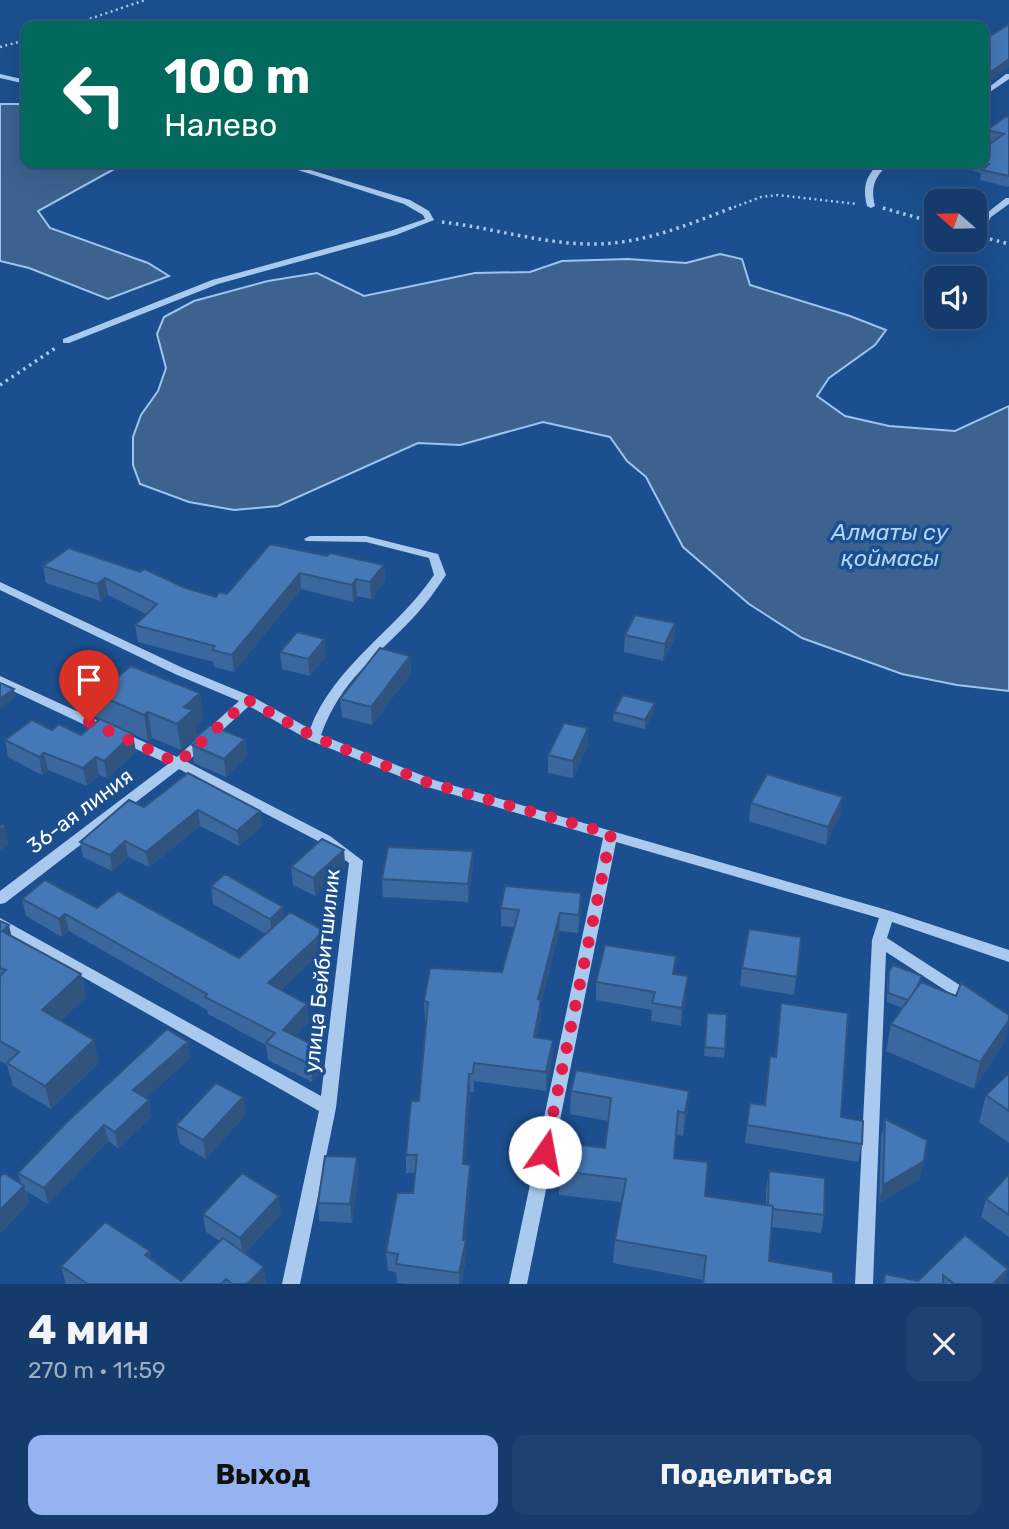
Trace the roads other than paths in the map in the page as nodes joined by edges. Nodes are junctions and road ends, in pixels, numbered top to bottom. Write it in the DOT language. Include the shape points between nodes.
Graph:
graph roads {
  1 [pos="0,76"];
  2 [pos="1009,76"];
  3 [pos="21,81"];
  4 [pos="989,90"];
  5 [pos="297,168"];
  6 [pos="879,168"];
  7 [pos="1009,200"];
  8 [pos="871,205"];
  9 [pos="987,219"];
  10 [pos="66,341"];
  11 [pos="310,539"];
  12 [pos="0,586"];
  13 [pos="0,680"];
  14 [pos="248,700"];
  15 [pos="314,737"];
  16 [pos="178,763"];
  17 [pos="611,834"];
  18 [pos="0,899"];
  19 [pos="887,915"];
  20 [pos="0,923"];
  21 [pos="879,940"];
  22 [pos="1009,956"];
  23 [pos="988,1011"];
  24 [pos="328,1108"];
  25 [pos="291,1284"];
  26 [pos="518,1284"];
  27 [pos="864,1284"];
  1 -- 3 [label="street"];
  2 -- 4 [label="street"];
  5 -- 10 [label="street" via="407,202 430,220 215,282"];
  6 -- 8 [label="street" via="868,184"];
  7 -- 9 [label="street"];
  11 -- 15 [label="street" via="366,539 434,556 440,575 428,597 347,677 320,713"];
  12 -- 14 [label="street"];
  13 -- 16 [label="street, улица Бейбитшилик"];
  14 -- 15 [label="street"];
  14 -- 16 [label="street, 36-ая линия"];
  15 -- 17 [label="street" via="429,783"];
  16 -- 18 [label="street, 36-ая линия"];
  16 -- 24 [label="street, улица Бейбитшилик" via="325,839 356,860"];
  17 -- 19 [label="street"];
  17 -- 26 [label="street"];
  19 -- 21 [label="street"];
  19 -- 22 [label="street"];
  20 -- 24 [label="street"];
  21 -- 23 [label="street"];
  21 -- 27 [label="street"];
  24 -- 25 [label="street"];
}
